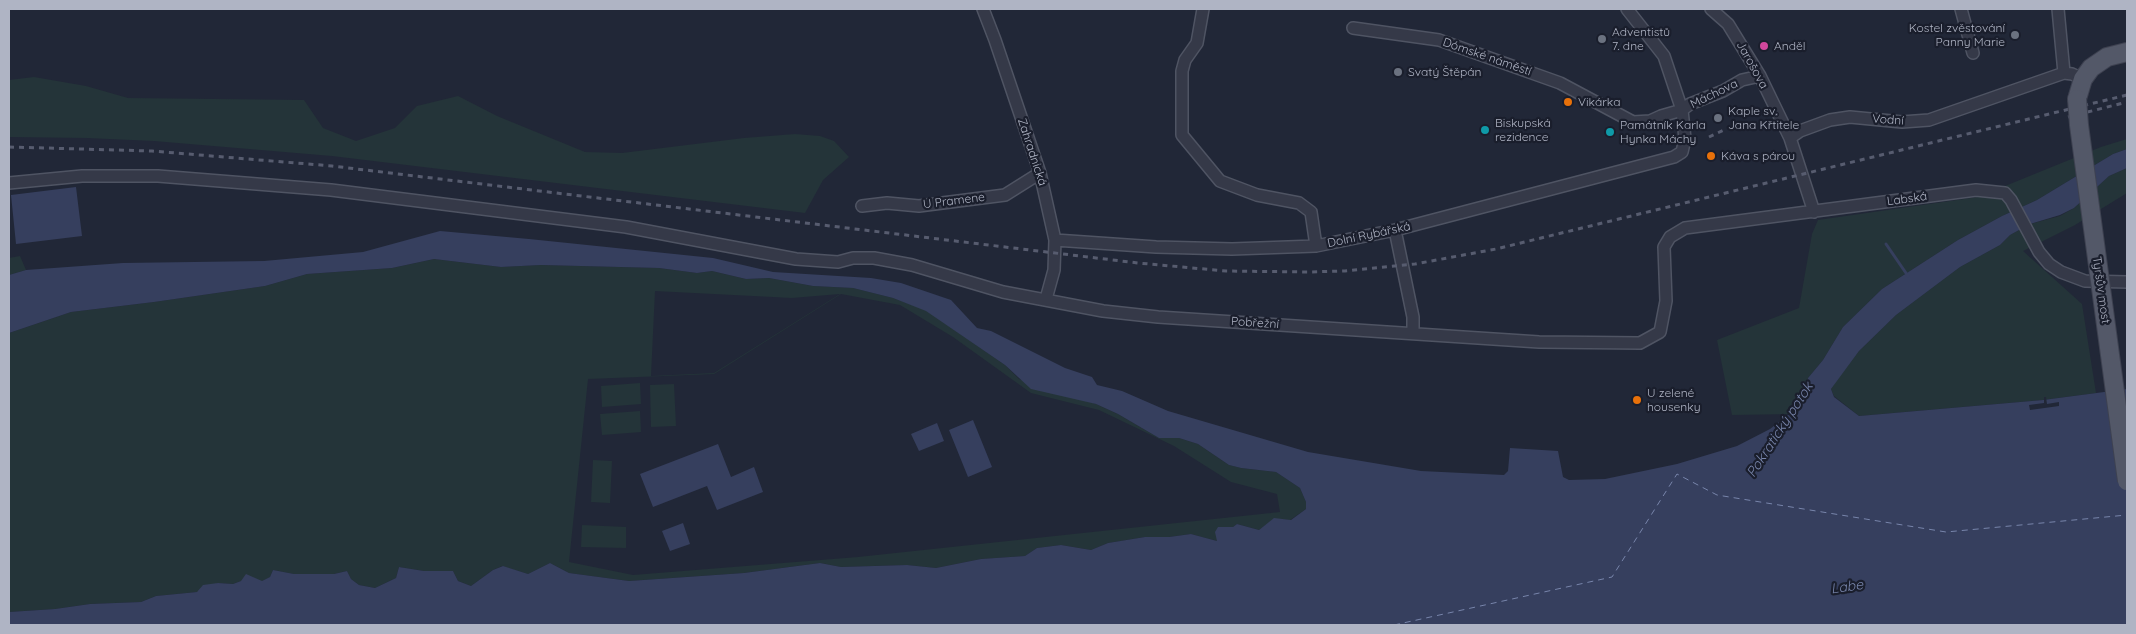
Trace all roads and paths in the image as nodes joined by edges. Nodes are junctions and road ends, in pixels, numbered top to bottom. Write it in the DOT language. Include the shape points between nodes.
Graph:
graph roads {
  1 [pos="983,9"];
  2 [pos="1203,9"];
  3 [pos="1627,9"];
  4 [pos="1711,9"];
  5 [pos="1961,9"];
  6 [pos="2058,9"];
  7 [pos="1353,28"];
  8 [pos="2127,52"];
  9 [pos="1973,53"];
  10 [pos="2064,73"];
  11 [pos="1760,76"];
  12 [pos="2083,79"];
  13 [pos="1560,83"];
  14 [pos="1682,110"];
  15 [pos="1790,138"];
  16 [pos="1040,173"];
  17 [pos="9,183"];
  18 [pos="862,206"];
  19 [pos="1814,212"];
  20 [pos="1395,230"];
  21 [pos="1055,240"];
  22 [pos="1316,246"];
  23 [pos="2127,282"];
  24 [pos="1046,299"];
  25 [pos="1660,332"];
  26 [pos="1413,333"];
  27 [pos="2127,481"];
  1 -- 16 [label="street, Zahradnická"];
  2 -- 22 [label="street" via="1197,43 1184,60 1182,71 1182,135 1220,181 1257,195 1299,203 1311,212"];
  3 -- 14 [label="street" via="1664,56"];
  4 -- 11 [label="street, Jarošova" via="1728,24"];
  5 -- 9 [label="street"];
  6 -- 10 [label="street"];
  7 -- 13 [label="street, Dómské náměstí" via="1439,40"];
  8 -- 12 [label="main road" via="2101,60"];
  10 -- 12 [label="street"];
  10 -- 15 [label="street, Vodní" via="1937,118 1902,122 1850,117 1830,120"];
  11 -- 14 [label="street, Máchova" via="1742,80"];
  11 -- 15 [label="street, Jarošova"];
  12 -- 27 [label="main road, Tyršův most, bridge" via="2077,99 2078,125"];
  13 -- 14 [label="street, Máchova" via="1632,122 1650,121"];
  14 -- 20 [label="street, Dolní Rybářská" via="1685,139 1682,152 1674,157"];
  15 -- 19 [label="street, Jarošova"];
  16 -- 18 [label="street, U Pramene" via="1004,195 919,206 887,203"];
  16 -- 21 [label="street, Zahradnická"];
  17 -- 24 [label="street, Pobřežní" via="82,176 158,176 295,187 616,226 796,259 838,262 874,258 912,265 987,288"];
  19 -- 23 [label="street, Labská" via="1976,190 2005,193 2048,264 2085,281"];
  19 -- 25 [label="street, Labská" via="1685,228 1670,237 1664,247 1666,301"];
  20 -- 22 [label="street, Dolní Rybářská"];
  20 -- 26 [label="street" via="1413,318"];
  21 -- 22 [label="street, Dolní Rybářská" via="1232,249"];
  21 -- 24 [label="street, Zahradnická" via="1054,270"];
  24 -- 26 [label="street, Pobřežní" via="1103,311 1158,317"];
  25 -- 26 [label="street, Pobřežní" via="1640,343 1629,344 1539,342"];
}
